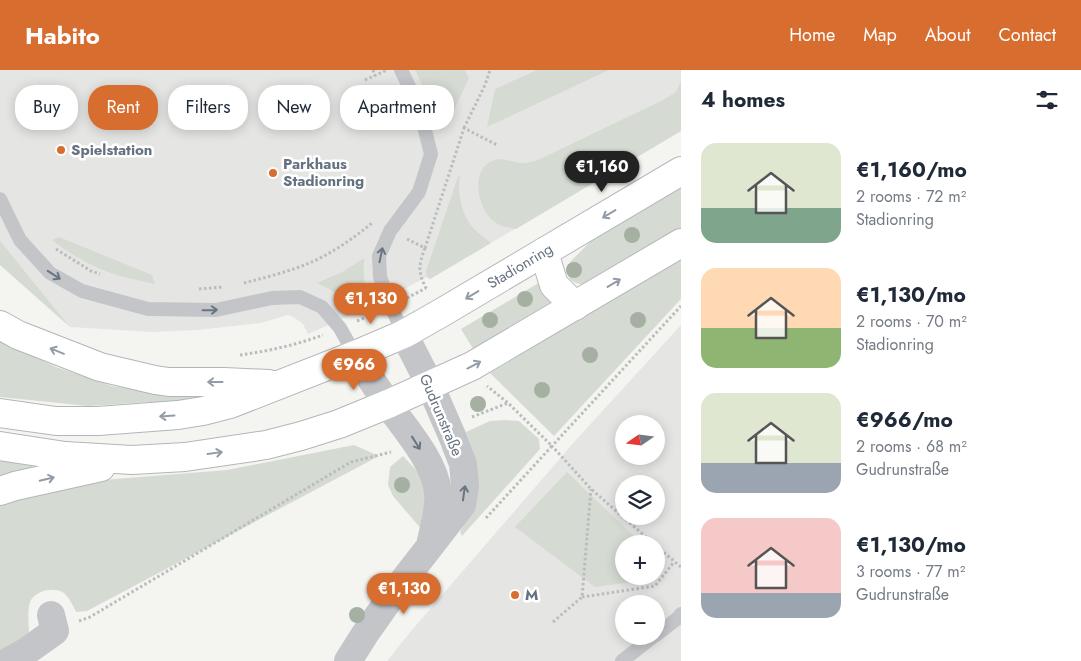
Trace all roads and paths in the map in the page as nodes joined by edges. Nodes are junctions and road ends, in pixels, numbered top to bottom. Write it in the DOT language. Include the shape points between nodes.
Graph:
graph roads {
  1 [pos="373,70"];
  2 [pos="386,70"];
  3 [pos="401,70"];
  4 [pos="490,70"];
  5 [pos="375,76"];
  6 [pos="388,79"];
  7 [pos="366,80"];
  8 [pos="464,128"];
  9 [pos="681,171"];
  10 [pos="0,199"];
  11 [pos="378,217"];
  12 [pos="681,243"];
  13 [pos="53,248"];
  14 [pos="425,248"];
  15 [pos="544,252"];
  16 [pos="106,277"];
  17 [pos="240,283"];
  18 [pos="231,286"];
  19 [pos="193,289"];
  20 [pos="575,306"];
  21 [pos="681,306"];
  22 [pos="441,313"];
  23 [pos="0,325"];
  24 [pos="404,334"];
  25 [pos="355,355"];
  26 [pos="472,366"];
  27 [pos="281,384"];
  28 [pos="430,385"];
  29 [pos="388,404"];
  30 [pos="508,404"];
  31 [pos="0,413"];
  32 [pos="448,426"];
  33 [pos="416,442"];
  34 [pos="0,446"];
  35 [pos="552,446"];
  36 [pos="132,460"];
  37 [pos="591,488"];
  38 [pos="0,491"];
  39 [pos="484,519"];
  40 [pos="644,535"];
  41 [pos="429,548"];
  42 [pos="665,554"];
  43 [pos="674,562"];
  44 [pos="681,567"];
  45 [pos="582,597"];
  46 [pos="681,614"];
  47 [pos="553,622"];
  48 [pos="53,623"];
  49 [pos="665,628"];
  50 [pos="642,645"];
  51 [pos="9,661"];
  52 [pos="348,661"];
  53 [pos="622,661"];
  1 -- 5 [label="path, bridge"];
  2 -- 5 [label="path, bridge"];
  2 -- 6 [label="path"];
  24 -- 3 [label="lane, one-way" via="380,277 379,256 390,231 419,192 431,154 419,107"];
  4 -- 8 [label="path"];
  5 -- 7 [label="path, bridge"];
  9 -- 15 [label="main road, Stadionring, one-way"];
  10 -- 25 [label="lane, one-way" via="20,240 50,273 82,291 148,309 216,310 272,298 300,297 322,306 340,328"];
  11 -- 17 [label="path" via="348,242 314,261 269,277"];
  20 -- 12 [label="main road, one-way"];
  13 -- 16 [label="path"];
  14 -- 22 [label="path" via="420,274"];
  15 -- 20 [label="main road" via="554,285"];
  15 -- 22 [label="main road, Stadionring, one-way"];
  18 -- 19 [label="path"];
  26 -- 20 [label="main road, one-way"];
  21 -- 35 [label="path"];
  22 -- 24 [label="main road, Stadionring"];
  27 -- 23 [label="main road, one-way" via="155,380 100,367"];
  24 -- 25 [label="main road, Stadionring"];
  24 -- 28 [label="street, Gudrunstraße"];
  25 -- 27 [label="main road, Stadionring"];
  25 -- 29 [label="street, Gudrunstraße"];
  26 -- 28 [label="main road"];
  26 -- 30 [label="path" via="482,381"];
  27 -- 31 [label="main road, Stadionring, one-way" via="230,404 178,415 56,421"];
  28 -- 29 [label="main road"];
  28 -- 32 [label="street, Gudrunstraße"];
  29 -- 33 [label="street, Gudrunstraße"];
  36 -- 29 [label="main road, one-way" via="266,445 339,424"];
  30 -- 32 [label="path"];
  30 -- 35 [label="path"];
  41 -- 32 [label="street, Gudrunstraße, one-way" via="462,505 465,486 463,464"];
  33 -- 41 [label="street, Gudrunstraße, one-way" via="434,475 439,494"];
  33 -- 48 [label="path" via="351,462 90,617"];
  34 -- 36 [label="main road" via="65,456"];
  35 -- 37 [label="path"];
  35 -- 39 [label="path"];
  38 -- 36 [label="main road, one-way"];
  37 -- 40 [label="path"];
  37 -- 45 [label="path"];
  41 -- 52 [label="street, Gudrunstraße"];
  42 -- 43 [label="path"];
  43 -- 44 [label="path"];
  43 -- 45 [label="path" via="655,586"];
  45 -- 47 [label="path"];
  46 -- 49 [label="lane"];
  48 -- 51 [label="street" via="27,651"];
  50 -- 53 [label="lane"];
}
